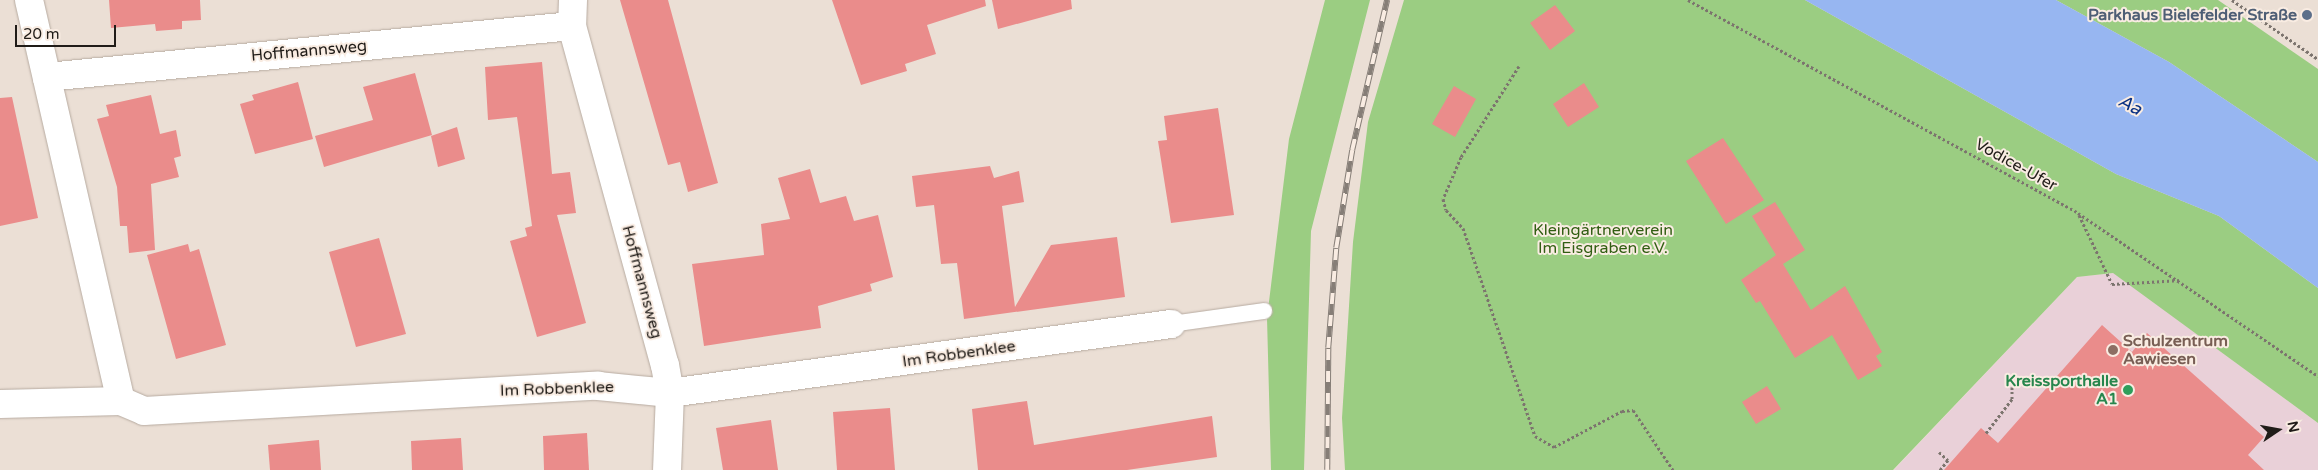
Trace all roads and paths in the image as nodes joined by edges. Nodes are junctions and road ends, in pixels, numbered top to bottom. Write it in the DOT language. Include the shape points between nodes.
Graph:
graph roads {
  1 [pos="29,0"];
  2 [pos="1688,0"];
  3 [pos="2232,0"];
  4 [pos="573,13"];
  5 [pos="2318,59"];
  6 [pos="1519,66"];
  7 [pos="47,77"];
  8 [pos="2078,213"];
  9 [pos="2182,280"];
  10 [pos="1264,310"];
  11 [pos="1171,324"];
  12 [pos="2318,376"];
  13 [pos="2012,387"];
  14 [pos="670,393"];
  15 [pos="121,401"];
  16 [pos="0,404"];
  17 [pos="1986,433"];
  18 [pos="1939,452"];
  19 [pos="667,470"];
  20 [pos="1673,470"];
  21 [pos="1940,470"];
  1 -- 7 [label="street"];
  2 -- 8 [label="path, Vodice-Ufer"];
  3 -- 5 [label="path"];
  4 -- 7 [label="street, Hoffmannsweg"];
  4 -- 14 [label="street, Hoffmannsweg"];
  6 -- 20 [label="path" via="1461,157 1443,199 1446,210 1463,228 1538,440 1554,448 1622,411 1633,410"];
  7 -- 15 [label="street"];
  8 -- 9 [label="path, Vodice-Ufer"];
  8 -- 9 [label="path" via="2112,284"];
  9 -- 12 [label="path, Vodice-Ufer"];
  10 -- 11 [label="lane"];
  11 -- 14 [label="street, Im Robbenklee"];
  13 -- 17 [label="path" via="2012,399"];
  14 -- 15 [label="street, Im Robbenklee" via="598,386 144,411"];
  14 -- 19 [label="street, Hoffmannsweg"];
  15 -- 16 [label="street, Im Robbenklee"];
  18 -- 21 [label="path" via="1948,460"];
}
